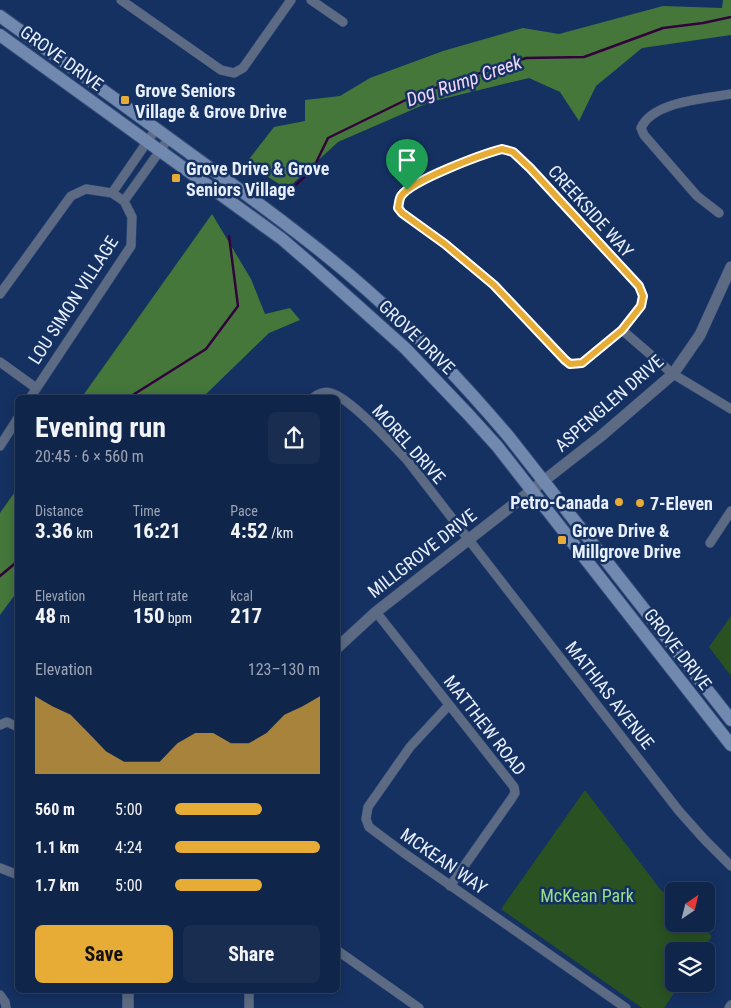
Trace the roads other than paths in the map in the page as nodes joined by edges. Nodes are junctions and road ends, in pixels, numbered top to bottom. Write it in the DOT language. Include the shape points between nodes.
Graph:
graph roads {
  1 [pos="122,0"];
  2 [pos="291,0"];
  3 [pos="311,0"];
  4 [pos="0,16"];
  5 [pos="343,22"];
  6 [pos="0,35"];
  7 [pos="731,94"];
  8 [pos="156,129"];
  9 [pos="170,138"];
  10 [pos="147,142"];
  11 [pos="160,151"];
  12 [pos="112,193"];
  13 [pos="124,201"];
  14 [pos="719,212"];
  15 [pos="731,267"];
  16 [pos="0,294"];
  17 [pos="622,330"];
  18 [pos="0,362"];
  19 [pos="673,374"];
  20 [pos="36,388"];
  21 [pos="32,395"];
  22 [pos="318,395"];
  23 [pos="336,395"];
  24 [pos="340,398"];
  25 [pos="731,409"];
  26 [pos="15,423"];
  27 [pos="0,446"];
  28 [pos="544,481"];
  29 [pos="532,490"];
  30 [pos="731,512"];
  31 [pos="468,540"];
  32 [pos="710,543"];
  33 [pos="376,612"];
  34 [pos="340,645"];
  35 [pos="449,705"];
  36 [pos="731,720"];
  37 [pos="731,745"];
  38 [pos="731,866"];
  39 [pos="0,868"];
  40 [pos="15,874"];
  41 [pos="450,886"];
  42 [pos="340,952"];
  43 [pos="128,993"];
  44 [pos="249,993"];
  45 [pos="1,995"];
  46 [pos="731,1004"];
  47 [pos="6,1008"];
  48 [pos="128,1008"];
  49 [pos="249,1008"];
  50 [pos="419,1008"];
  51 [pos="626,1008"];
  52 [pos="729,1008"];
  1 -- 2 [label="street" via="221,70 234,74 243,68"];
  3 -- 5 [label="street"];
  4 -- 8 [label="main road, GROVE DRIVE"];
  6 -- 10 [label="main road, GROVE DRIVE"];
  7 -- 14 [label="street" via="668,106 654,113 641,128 698,196"];
  8 -- 9 [label="main road, GROVE DRIVE"];
  8 -- 10 [label="street"];
  9 -- 11 [label="street"];
  9 -- 28 [label="main road, GROVE DRIVE" via="263,206 368,290 480,403"];
  10 -- 11 [label="main road, GROVE DRIVE"];
  10 -- 12 [label="street"];
  11 -- 13 [label="street"];
  11 -- 29 [label="main road, GROVE DRIVE" via="282,239 356,302 439,382"];
  12 -- 13 [label="street"];
  12 -- 16 [label="street" via="86,189 71,196"];
  13 -- 20 [label="street, LOU SIMON VILLAGE" via="132,218 131,246"];
  15 -- 19 [label="street, ASPENGLEN DRIVE" via="700,335"];
  17 -- 17 [label="street, CREEKSIDE WAY" via="641,306 643,296 639,286 513,152 502,149 435,174 401,196 398,208 402,213 494,285 570,364 582,363"];
  17 -- 19 [label="street"];
  18 -- 20 [label="street, LOU SIMON VILLAGE"];
  19 -- 25 [label="street"];
  19 -- 28 [label="street, ASPENGLEN DRIVE"];
  20 -- 21 [label="street, LOU SIMON VILLAGE"];
  22 -- 23 [label="street, MOREL DRIVE" via="321,392"];
  24 -- 31 [label="street, MOREL DRIVE" via="385,436"];
  26 -- 27 [label="street"];
  28 -- 29 [label="street, ASPENGLEN DRIVE"];
  28 -- 36 [label="main road, GROVE DRIVE"];
  29 -- 31 [label="street, MILLGROVE DRIVE"];
  29 -- 37 [label="main road, GROVE DRIVE"];
  30 -- 32 [label="street"];
  31 -- 33 [label="street, MILLGROVE DRIVE"];
  31 -- 38 [label="street, MATHIAS AVENUE" via="679,810"];
  33 -- 34 [label="street, MILLGROVE DRIVE"];
  33 -- 35 [label="street, MATTHEW ROAD"];
  35 -- 41 [label="street, MATTHEW ROAD" via="515,792"];
  35 -- 41 [label="street, MCKEAN WAY" via="410,747 368,807 366,819 376,833"];
  39 -- 40 [label="street"];
  41 -- 51 [label="street, MCKEAN WAY"];
  42 -- 50 [label="street"];
  43 -- 48 [label="street"];
  44 -- 49 [label="street"];
  45 -- 47 [label="street"];
  46 -- 52 [label="street"];
}
